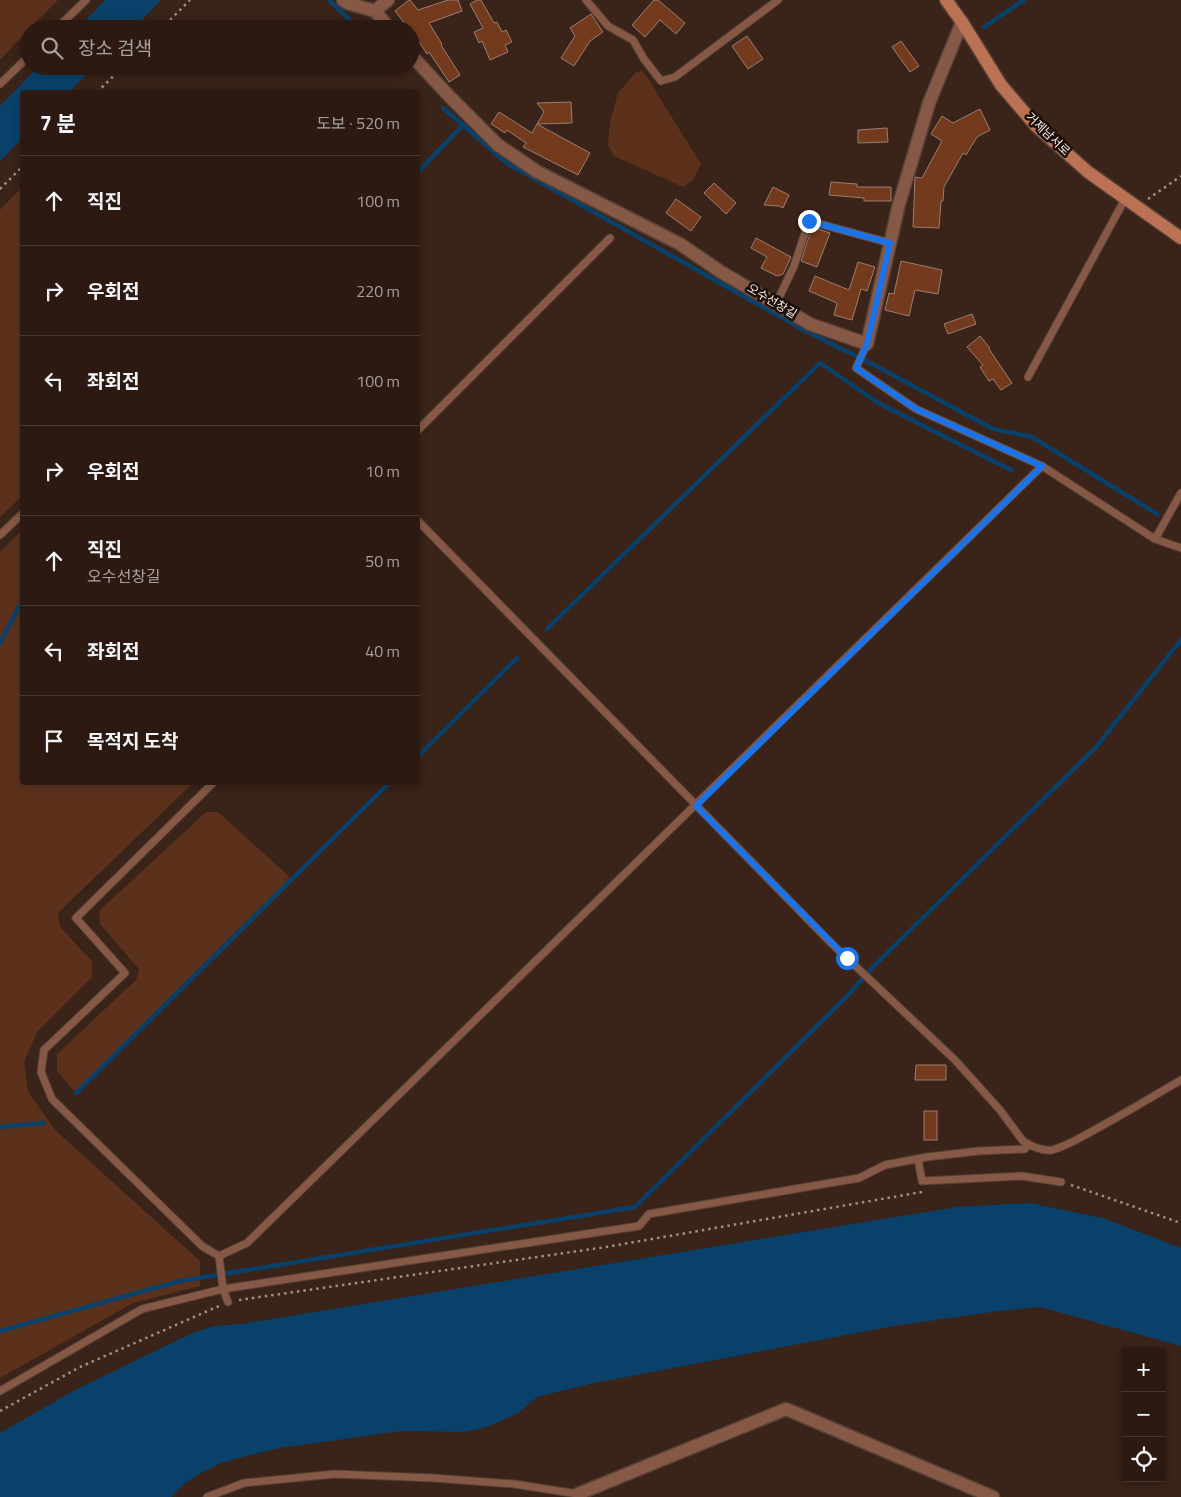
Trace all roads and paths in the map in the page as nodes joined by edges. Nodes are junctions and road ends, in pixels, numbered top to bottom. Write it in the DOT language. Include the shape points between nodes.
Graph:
graph roads {
  1 [pos="86,0"];
  2 [pos="190,0"];
  3 [pos="343,0"];
  4 [pos="388,0"];
  5 [pos="586,0"];
  6 [pos="778,0"];
  7 [pos="946,0"];
  8 [pos="375,11"];
  9 [pos="65,20"];
  10 [pos="170,20"];
  11 [pos="382,20"];
  12 [pos="962,22"];
  13 [pos="20,65"];
  14 [pos="420,65"];
  15 [pos="115,75"];
  16 [pos="0,84"];
  17 [pos="99,90"];
  18 [pos="20,169"];
  19 [pos="1181,176"];
  20 [pos="0,189"];
  21 [pos="1131,203"];
  22 [pos="610,238"];
  23 [pos="1181,238"];
  24 [pos="890,243"];
  25 [pos="776,304"];
  26 [pos="867,344"];
  27 [pos="1028,377"];
  28 [pos="420,428"];
  29 [pos="1042,466"];
  30 [pos="1181,493"];
  31 [pos="20,516"];
  32 [pos="420,523"];
  33 [pos="0,535"];
  34 [pos="1155,538"];
  35 [pos="1181,548"];
  36 [pos="211,785"];
  37 [pos="696,806"];
  38 [pos="1181,1080"];
  39 [pos="1028,1144"];
  40 [pos="918,1159"];
  41 [pos="1061,1182"];
  42 [pos="926,1192"];
  43 [pos="1181,1223"];
  44 [pos="219,1256"];
  45 [pos="223,1289"];
  46 [pos="228,1302"];
  47 [pos="0,1391"];
  48 [pos="0,1411"];
  49 [pos="579,1496"];
  50 [pos="207,1497"];
  51 [pos="993,1497"];
  1 -- 9 [label="lane"];
  2 -- 10 [label="path"];
  3 -- 8 [label="street"];
  4 -- 8 [label="street"];
  5 -- 6 [label="lane" via="608,26 633,40 661,81 675,77"];
  7 -- 12 [label="main road, 거제남서로"];
  8 -- 11 [label="street"];
  12 -- 21 [label="main road, 거제남서로" via="1001,84 1036,126 1088,172"];
  12 -- 24 [label="street" via="929,104"];
  13 -- 16 [label="lane"];
  14 -- 25 [label="street, 오수선창길" via="498,145 536,171 680,244"];
  15 -- 17 [label="path"];
  18 -- 20 [label="path"];
  19 -- 21 [label="path"];
  21 -- 23 [label="main road, 거제남서로"];
  21 -- 27 [label="lane"];
  22 -- 28 [label="lane"];
  24 -- 25 [label="lane" via="809,221 794,266"];
  24 -- 26 [label="street"];
  25 -- 26 [label="street, 오수선창길" via="810,324"];
  26 -- 29 [label="lane" via="856,368 916,409"];
  29 -- 34 [label="lane"];
  29 -- 37 [label="lane"];
  30 -- 34 [label="lane"];
  31 -- 33 [label="lane"];
  32 -- 37 [label="lane"];
  34 -- 35 [label="lane"];
  36 -- 44 [label="lane" via="76,918 125,973 44,1050 41,1072 52,1099 202,1246"];
  37 -- 39 [label="lane" via="847,958 956,1060"];
  37 -- 44 [label="lane" via="247,1243"];
  38 -- 39 [label="lane" via="1066,1145 1043,1150"];
  39 -- 40 [label="lane" via="1025,1149"];
  40 -- 41 [label="lane" via="922,1181 1022,1176"];
  40 -- 45 [label="lane" via="885,1165 859,1178 649,1214 639,1226"];
  41 -- 43 [label="path"];
  42 -- 46 [label="path" via="606,1247"];
  44 -- 45 [label="lane"];
  45 -- 46 [label="lane"];
  45 -- 47 [label="lane" via="142,1309"];
  46 -- 48 [label="path" via="80,1367"];
  49 -- 50 [label="lane" via="514,1484 335,1474 244,1482"];
  49 -- 51 [label="street" via="786,1409"];
}
